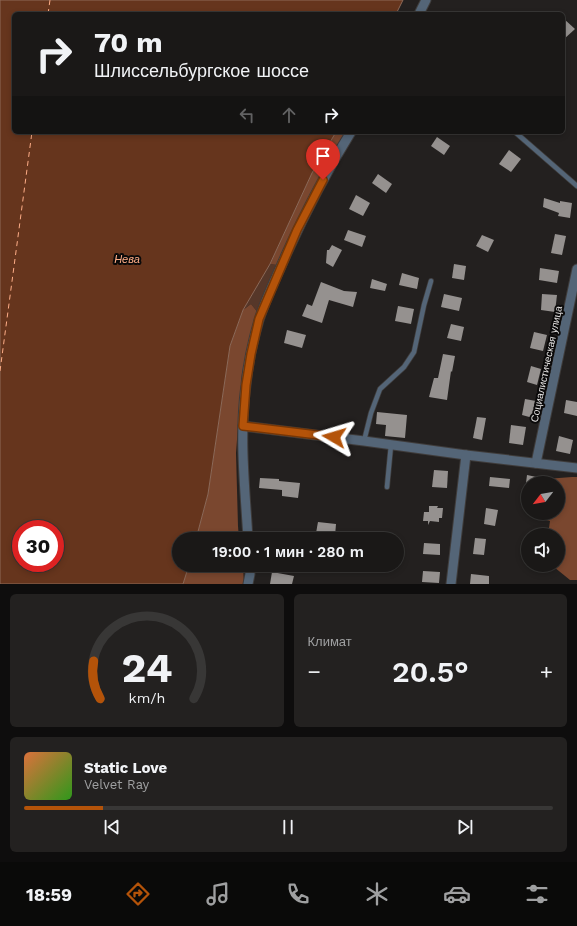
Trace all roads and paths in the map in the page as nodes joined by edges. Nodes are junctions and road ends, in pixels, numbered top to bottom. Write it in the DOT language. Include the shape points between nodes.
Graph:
graph roads {
  1 [pos="426,0"];
  2 [pos="420,12"];
  3 [pos="349,134"];
  4 [pos="517,134"];
  5 [pos="577,186"];
  6 [pos="577,269"];
  7 [pos="432,282"];
  8 [pos="243,426"];
  9 [pos="364,441"];
  10 [pos="391,444"];
  11 [pos="466,455"];
  12 [pos="536,463"];
  13 [pos="577,468"];
  14 [pos="387,487"];
  15 [pos="247,532"];
  16 [pos="250,572"];
  17 [pos="248,584"];
  18 [pos="451,584"];
  1 -- 2 [label="street"];
  3 -- 8 [label="street" via="297,230 259,319 246,385"];
  4 -- 5 [label="lane"];
  6 -- 12 [label="street, Социалистическая улица"];
  7 -- 9 [label="lane" via="424,305 414,352 404,367 380,389"];
  8 -- 9 [label="street"];
  8 -- 15 [label="street" via="243,475"];
  9 -- 10 [label="street"];
  10 -- 11 [label="street"];
  10 -- 14 [label="lane"];
  11 -- 12 [label="street"];
  11 -- 18 [label="street"];
  12 -- 13 [label="street"];
  16 -- 17 [label="street"];
}
